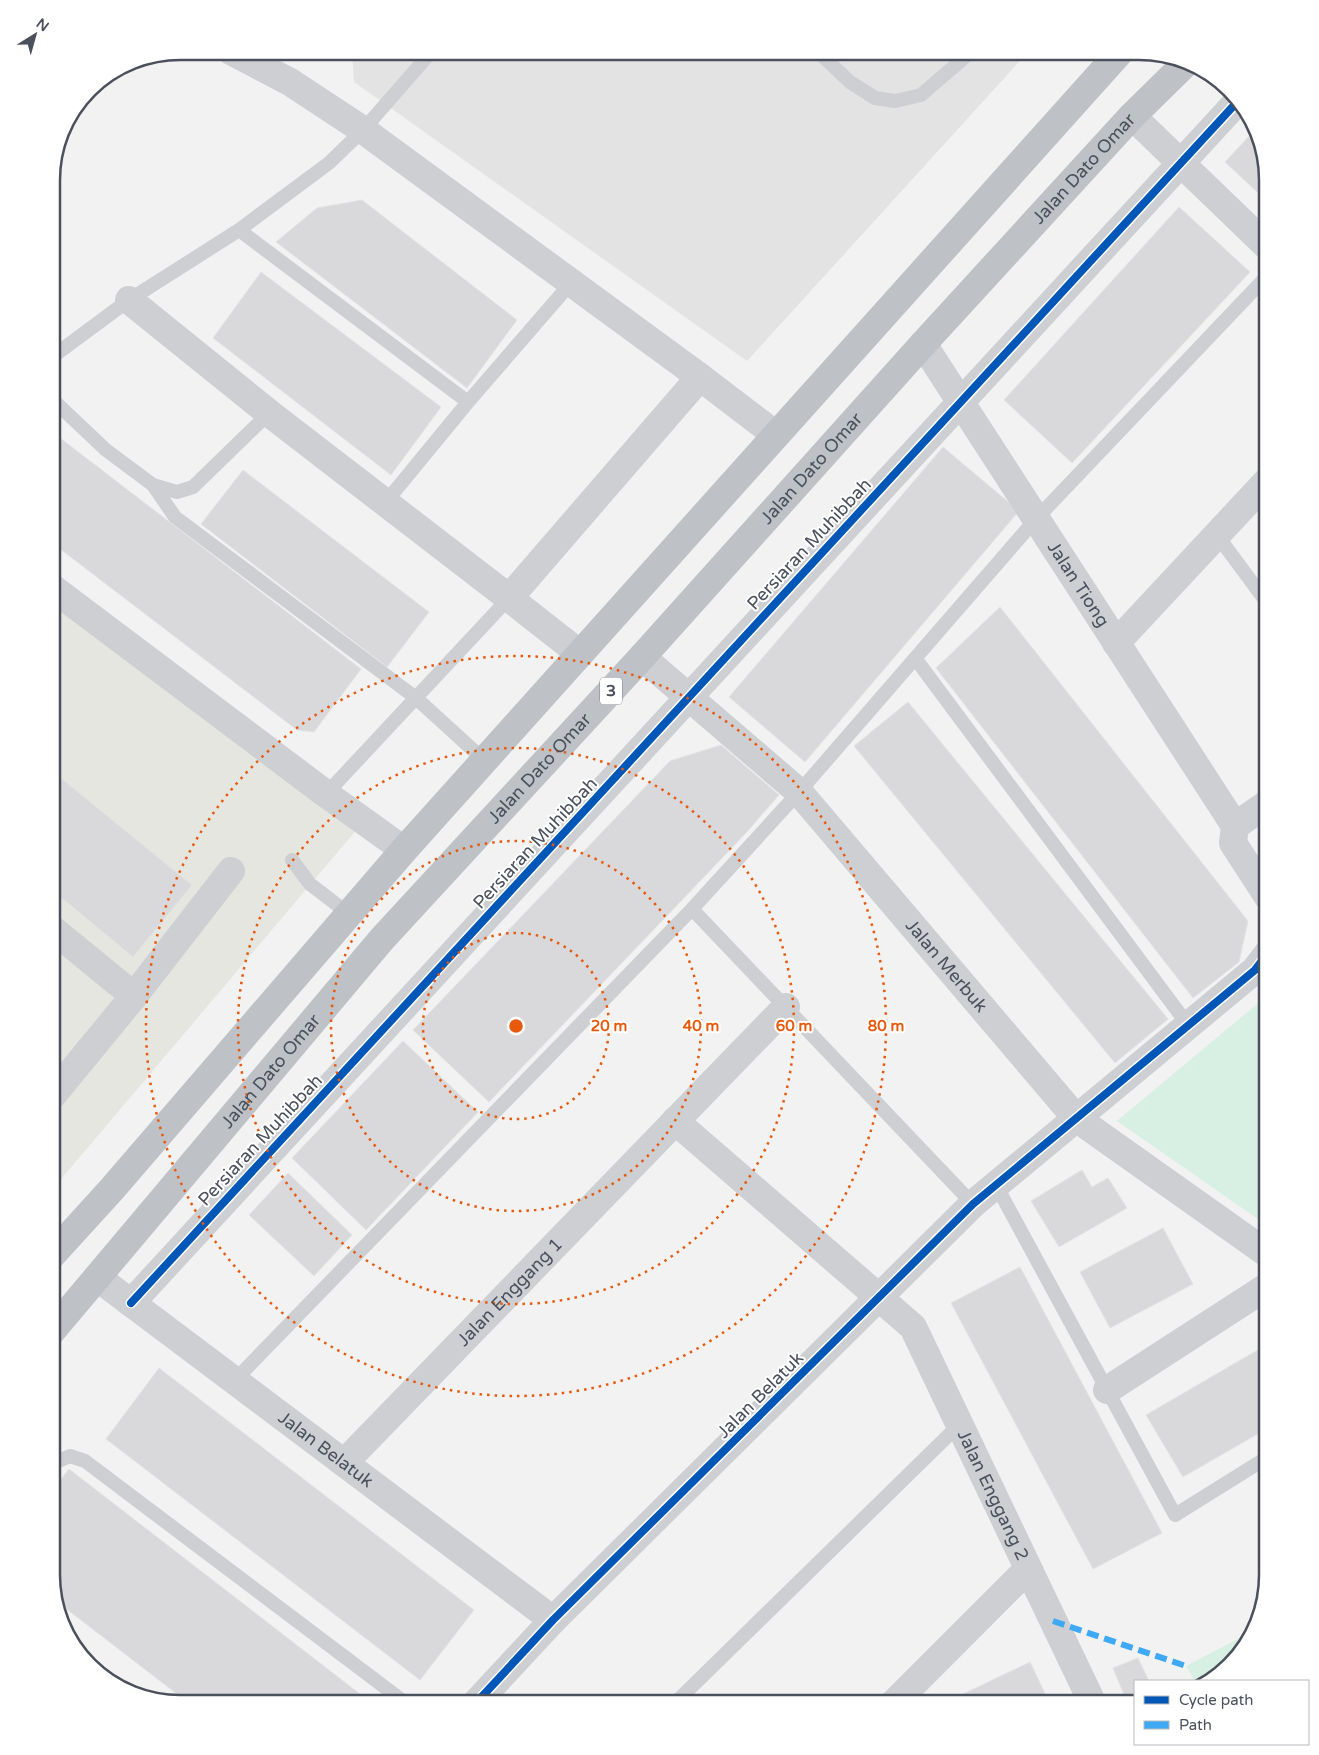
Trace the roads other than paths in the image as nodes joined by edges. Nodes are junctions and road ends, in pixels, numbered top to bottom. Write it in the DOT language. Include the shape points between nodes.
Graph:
graph roads {
  1 [pos="248,60"];
  2 [pos="424,60"];
  3 [pos="827,60"];
  4 [pos="963,60"];
  5 [pos="1113,60"];
  6 [pos="1173,65"];
  7 [pos="1181,68"];
  8 [pos="1233,106"];
  9 [pos="1132,116"];
  10 [pos="363,130"];
  11 [pos="1181,163"];
  12 [pos="239,230"];
  13 [pos="1259,238"];
  14 [pos="571,283"];
  15 [pos="1259,284"];
  16 [pos="129,300"];
  17 [pos="923,344"];
  18 [pos="60,351"];
  19 [pos="700,377"];
  20 [pos="468,402"];
  21 [pos="960,402"];
  22 [pos="60,407"];
  23 [pos="268,413"];
  24 [pos="776,435"];
  25 [pos="153,485"];
  26 [pos="1259,490"];
  27 [pos="385,503"];
  28 [pos="1036,519"];
  29 [pos="1217,535"];
  30 [pos="1259,592"];
  31 [pos="60,594"];
  32 [pos="509,598"];
  33 [pos="1116,643"];
  34 [pos="578,654"];
  35 [pos="642,657"];
  36 [pos="915,658"];
  37 [pos="689,697"];
  38 [pos="416,698"];
  39 [pos="484,760"];
  40 [pos="799,792"];
  41 [pos="326,794"];
  42 [pos="1259,809"];
  43 [pos="1235,826"];
  44 [pos="404,850"];
  45 [pos="292,860"];
  46 [pos="231,871"];
  47 [pos="1259,884"];
  48 [pos="692,908"];
  49 [pos="350,914"];
  50 [pos="60,935"];
  51 [pos="1259,965"];
  52 [pos="134,996"];
  53 [pos="786,1007"];
  54 [pos="1188,1025"];
  55 [pos="60,1086"];
  56 [pos="1076,1118"];
  57 [pos="675,1121"];
  58 [pos="996,1185"];
  59 [pos="973,1204"];
  60 [pos="60,1246"];
  61 [pos="1259,1248"];
  62 [pos="98,1278"];
  63 [pos="1259,1292"];
  64 [pos="879,1298"];
  65 [pos="131,1303"];
  66 [pos="60,1322"];
  67 [pos="234,1381"];
  68 [pos="1107,1390"];
  69 [pos="960,1425"];
  70 [pos="60,1460"];
  71 [pos="1259,1462"];
  72 [pos="344,1463"];
  73 [pos="1028,1568"];
  74 [pos="553,1620"];
  75 [pos="395,1695"];
  76 [pos="483,1695"];
  77 [pos="683,1695"];
  78 [pos="902,1695"];
  79 [pos="1089,1695"];
  1 -- 10 [label="street" via="290,82"];
  2 -- 10 [label="lane"];
  3 -- 4 [label="lane" via="850,82 874,98 896,101 921,95"];
  5 -- 24 [label="highway"];
  6 -- 9 [label="highway"];
  7 -- 9 [label="highway, Jalan Dato Omar / 3"];
  8 -- 11 [label="street, Persiaran Muhibbah"];
  9 -- 11 [label="street"];
  9 -- 17 [label="highway, Jalan Dato Omar / 3"];
  10 -- 12 [label="lane" via="328,163"];
  10 -- 14 [label="street"];
  11 -- 13 [label="street"];
  11 -- 21 [label="street, Persiaran Muhibbah"];
  12 -- 16 [label="lane"];
  12 -- 20 [label="lane"];
  14 -- 19 [label="street"];
  14 -- 20 [label="lane"];
  15 -- 28 [label="lane"];
  16 -- 18 [label="lane"];
  16 -- 23 [label="street"];
  17 -- 21 [label="street, Jalan Tiong"];
  17 -- 35 [label="highway, Jalan Dato Omar / 3"];
  19 -- 24 [label="street"];
  19 -- 32 [label="street"];
  20 -- 27 [label="lane"];
  21 -- 28 [label="street, Jalan Tiong"];
  21 -- 37 [label="street, Persiaran Muhibbah"];
  22 -- 25 [label="lane" via="106,450"];
  23 -- 25 [label="lane" via="193,487 177,492"];
  23 -- 27 [label="street"];
  24 -- 34 [label="highway"];
  25 -- 38 [label="lane" via="175,517"];
  26 -- 29 [label="street"];
  27 -- 32 [label="street"];
  28 -- 33 [label="street, Jalan Tiong"];
  28 -- 36 [label="lane"];
  29 -- 30 [label="lane"];
  29 -- 33 [label="street"];
  31 -- 41 [label="street"];
  32 -- 34 [label="street"];
  32 -- 38 [label="lane"];
  33 -- 43 [label="street, Jalan Tiong"];
  34 -- 39 [label="highway"];
  35 -- 37 [label="street, Jalan Merbuk"];
  35 -- 62 [label="highway, Jalan Dato Omar / 3" via="382,939"];
  36 -- 40 [label="lane"];
  36 -- 54 [label="lane"];
  37 -- 40 [label="street, Jalan Merbuk"];
  37 -- 65 [label="street, Persiaran Muhibbah"];
  38 -- 39 [label="lane"];
  38 -- 41 [label="lane"];
  39 -- 44 [label="highway"];
  40 -- 48 [label="lane"];
  40 -- 56 [label="street, Jalan Merbuk"];
  41 -- 44 [label="street"];
  42 -- 43 [label="street"];
  43 -- 47 [label="street" via="1233,843"];
  44 -- 49 [label="highway"];
  45 -- 49 [label="lane" via="310,884"];
  46 -- 52 [label="street"];
  48 -- 53 [label="lane"];
  48 -- 67 [label="lane"];
  49 -- 60 [label="highway"];
  50 -- 52 [label="street"];
  51 -- 54 [label="street, Jalan Belatuk"];
  52 -- 55 [label="street"];
  53 -- 57 [label="street, Jalan Enggang 1"];
  53 -- 59 [label="lane"];
  54 -- 56 [label="street, Jalan Belatuk"];
  56 -- 58 [label="street, Jalan Belatuk"];
  56 -- 61 [label="street, Jalan Merbuk"];
  57 -- 64 [label="street"];
  57 -- 72 [label="street, Jalan Enggang 1"];
  58 -- 59 [label="street, Jalan Belatuk"];
  58 -- 68 [label="lane"];
  59 -- 64 [label="street, Jalan Belatuk"];
  62 -- 65 [label="street, Jalan Belatuk"];
  62 -- 66 [label="highway, Jalan Dato Omar / 3"];
  63 -- 68 [label="street"];
  64 -- 69 [label="street, Jalan Enggang 2" via="912,1327"];
  64 -- 74 [label="street, Jalan Belatuk"];
  65 -- 67 [label="street, Jalan Belatuk"];
  67 -- 72 [label="street, Jalan Belatuk"];
  68 -- 71 [label="lane" via="1175,1515"];
  69 -- 73 [label="street, Jalan Enggang 2"];
  69 -- 77 [label="lane"];
  70 -- 75 [label="lane" via="70,1456 85,1461"];
  72 -- 74 [label="street, Jalan Belatuk"];
  73 -- 78 [label="street"];
  73 -- 79 [label="street, Jalan Enggang 2"];
  74 -- 76 [label="street, Jalan Belatuk"];
}
